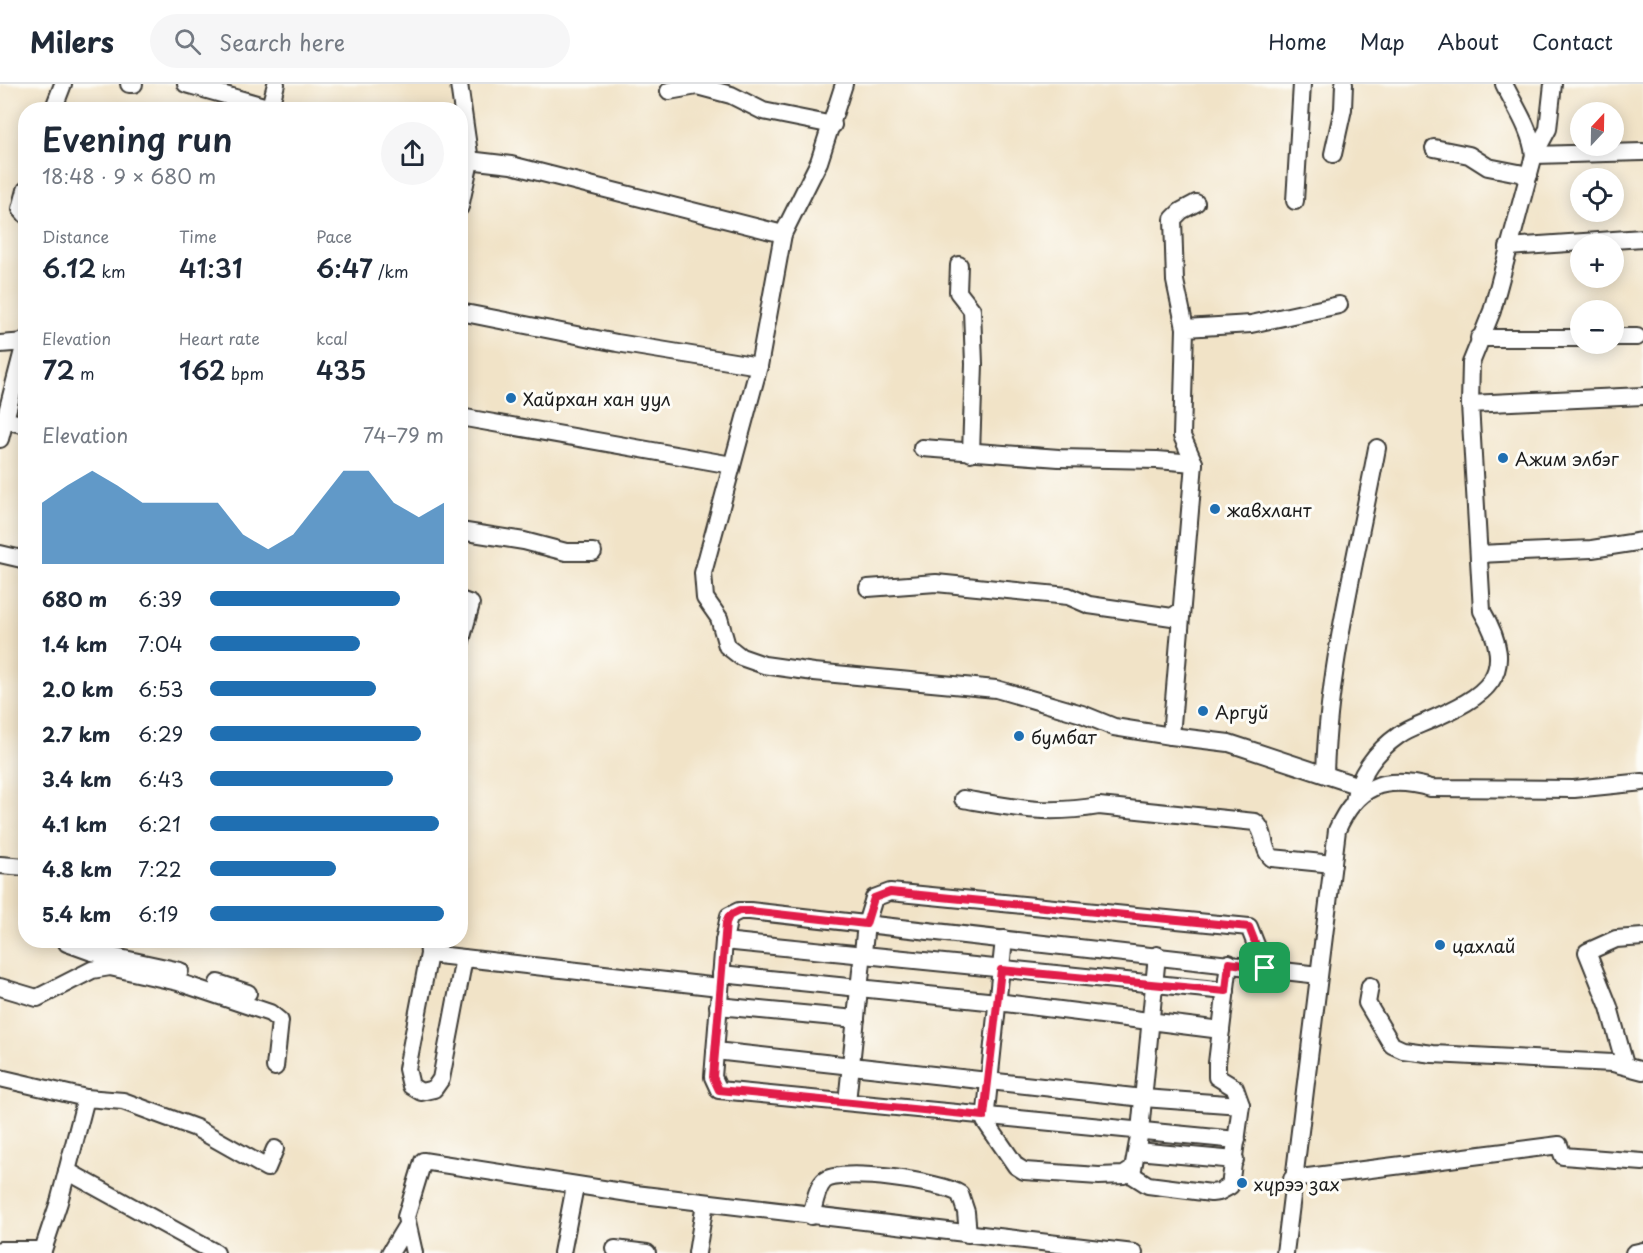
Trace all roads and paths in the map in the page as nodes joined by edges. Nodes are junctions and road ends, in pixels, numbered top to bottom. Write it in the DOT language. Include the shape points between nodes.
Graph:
graph roads {
  1 [pos="63,84"];
  2 [pos="129,84"];
  3 [pos="134,84"];
  4 [pos="186,84"];
  5 [pos="276,84"];
  6 [pos="459,84"];
  7 [pos="844,84"];
  8 [pos="1302,84"];
  9 [pos="1344,84"];
  10 [pos="1504,84"];
  11 [pos="1553,84"];
  12 [pos="669,91"];
  13 [pos="56,102"];
  14 [pos="252,102"];
  15 [pos="274,102"];
  16 [pos="460,102"];
  17 [pos="833,125"];
  18 [pos="1434,148"];
  19 [pos="1643,152"];
  20 [pos="1333,154"];
  21 [pos="1534,155"];
  22 [pos="468,160"];
  23 [pos="1529,175"];
  24 [pos="1295,201"];
  25 [pos="1196,203"];
  26 [pos="783,234"];
  27 [pos="1643,238"];
  28 [pos="1508,247"];
  29 [pos="959,265"];
  30 [pos="1339,305"];
  31 [pos="468,314"];
  32 [pos="1185,328"];
  33 [pos="1637,337"];
  34 [pos="1479,338"];
  35 [pos="1570,338"];
  36 [pos="1624,338"];
  37 [pos="18,342"];
  38 [pos="0,344"];
  39 [pos="759,366"];
  40 [pos="18,367"];
  41 [pos="1643,396"];
  42 [pos="1470,404"];
  43 [pos="468,418"];
  44 [pos="4,420"];
  45 [pos="18,423"];
  46 [pos="0,439"];
  47 [pos="922,448"];
  48 [pos="1377,448"];
  49 [pos="971,453"];
  50 [pos="1194,463"];
  51 [pos="732,465"];
  52 [pos="468,532"];
  53 [pos="1643,541"];
  54 [pos="593,552"];
  55 [pos="0,554"];
  56 [pos="1479,554"];
  57 [pos="18,558"];
  58 [pos="868,588"];
  59 [pos="1181,611"];
  60 [pos="1171,736"];
  61 [pos="1325,774"];
  62 [pos="1643,782"];
  63 [pos="1356,785"];
  64 [pos="963,799"];
  65 [pos="1354,802"];
  66 [pos="1333,864"];
  67 [pos="0,865"];
  68 [pos="18,866"];
  69 [pos="866,924"];
  70 [pos="1643,937"];
  71 [pos="1004,939"];
  72 [pos="724,941"];
  73 [pos="81,948"];
  74 [pos="428,948"];
  75 [pos="431,948"];
  76 [pos="862,955"];
  77 [pos="1157,955"];
  78 [pos="464,958"];
  79 [pos="1229,963"];
  80 [pos="1265,968"];
  81 [pos="1001,970"];
  82 [pos="1318,975"];
  83 [pos="720,981"];
  84 [pos="1155,983"];
  85 [pos="1370,986"];
  86 [pos="0,987"];
  87 [pos="859,988"];
  88 [pos="1226,991"];
  89 [pos="248,993"];
  90 [pos="997,1002"];
  91 [pos="718,1006"];
  92 [pos="856,1019"];
  93 [pos="1151,1020"];
  94 [pos="1221,1030"];
  95 [pos="715,1051"];
  96 [pos="851,1065"];
  97 [pos="1624,1065"];
  98 [pos="275,1067"];
  99 [pos="1643,1071"];
  100 [pos="0,1078"];
  101 [pos="988,1081"];
  102 [pos="86,1098"];
  103 [pos="1143,1098"];
  104 [pos="847,1102"];
  105 [pos="1241,1106"];
  106 [pos="984,1116"];
  107 [pos="1140,1131"];
  108 [pos="1237,1140"];
  109 [pos="275,1149"];
  110 [pos="1137,1151"];
  111 [pos="1235,1160"];
  112 [pos="1643,1162"];
  113 [pos="67,1171"];
  114 [pos="1129,1173"];
  115 [pos="1292,1179"];
  116 [pos="575,1186"];
  117 [pos="705,1203"];
  118 [pos="811,1216"];
  119 [pos="408,1225"];
  120 [pos="968,1234"];
  121 [pos="615,1249"];
  122 [pos="0,1250"];
  123 [pos="1643,1251"];
  124 [pos="43,1252"];
  125 [pos="216,1253"];
  126 [pos="390,1253"];
  127 [pos="414,1253"];
  128 [pos="562,1253"];
  129 [pos="647,1253"];
  130 [pos="697,1253"];
  131 [pos="1134,1253"];
  132 [pos="1284,1253"];
  133 [pos="1634,1253"];
  1 -- 13 [label="street"];
  2 -- 3 [label="street"];
  4 -- 14 [label="street"];
  5 -- 15 [label="street"];
  6 -- 16 [label="street"];
  7 -- 17 [label="street"];
  8 -- 24 [label="street"];
  9 -- 20 [label="street"];
  10 -- 21 [label="street" via="1528,129"];
  11 -- 21 [label="street" via="1548,129"];
  12 -- 17 [label="street" via="697,86 731,94 763,111"];
  17 -- 26 [label="street"];
  18 -- 23 [label="street" via="1469,155 1488,167"];
  19 -- 21 [label="street"];
  21 -- 23 [label="street"];
  22 -- 26 [label="street" via="511,165"];
  23 -- 28 [label="street"];
  25 -- 32 [label="street" via="1173,219 1175,281"];
  26 -- 39 [label="street"];
  27 -- 28 [label="street"];
  28 -- 34 [label="street" via="1492,311"];
  29 -- 49 [label="street" via="958,292 972,310"];
  30 -- 32 [label="street" via="1251,324"];
  31 -- 39 [label="street"];
  32 -- 50 [label="street" via="1182,436"];
  33 -- 36 [label="street"];
  34 -- 35 [label="street"];
  34 -- 42 [label="street" via="1471,363"];
  37 -- 38 [label="street"];
  39 -- 51 [label="street"];
  40 -- 44 [label="street"];
  41 -- 42 [label="street"];
  42 -- 56 [label="street"];
  43 -- 51 [label="street"];
  44 -- 45 [label="street"];
  44 -- 46 [label="street"];
  47 -- 49 [label="street"];
  48 -- 61 [label="street" via="1336,662"];
  49 -- 50 [label="street"];
  50 -- 59 [label="street"];
  51 -- 60 [label="street" via="703,573 705,598 719,618 727,646 741,657 764,665 814,672 996,689 1114,727"];
  52 -- 54 [label="street" via="566,552"];
  53 -- 56 [label="street" via="1592,549"];
  55 -- 57 [label="street"];
  56 -- 63 [label="street" via="1482,611 1495,632 1499,650 1498,670 1490,686 1466,705 1400,734 1374,757"];
  58 -- 59 [label="street" via="936,583 1068,596 1089,605 1172,617"];
  59 -- 60 [label="street"];
  60 -- 61 [label="street" via="1229,743"];
  61 -- 63 [label="street"];
  62 -- 65 [label="street" via="1574,789 1431,788 1389,783 1366,790"];
  63 -- 65 [label="street"];
  64 -- 66 [label="street" via="1038,812 1099,806 1255,822 1272,858"];
  65 -- 66 [label="street" via="1337,830"];
  66 -- 82 [label="street"];
  67 -- 68 [label="street"];
  69 -- 71 [label="street"];
  69 -- 72 [label="street" via="739,911 729,916"];
  69 -- 76 [label="street"];
  69 -- 80 [label="street" via="874,898 890,892 1228,924 1249,927"];
  70 -- 97 [label="street" via="1616,939 1587,952 1609,1007"];
  71 -- 77 [label="street"];
  71 -- 81 [label="street"];
  72 -- 76 [label="street"];
  72 -- 83 [label="street"];
  73 -- 89 [label="street" via="185,972"];
  74 -- 78 [label="street" via="407,1069 411,1086 420,1092 434,1089 441,1080"];
  75 -- 78 [label="street"];
  76 -- 81 [label="street"];
  76 -- 87 [label="street"];
  77 -- 79 [label="street"];
  77 -- 84 [label="street"];
  78 -- 83 [label="street"];
  79 -- 80 [label="street"];
  79 -- 88 [label="street"];
  80 -- 82 [label="street"];
  81 -- 84 [label="street"];
  81 -- 90 [label="street"];
  82 -- 115 [label="street"];
  83 -- 87 [label="street"];
  83 -- 91 [label="street"];
  84 -- 88 [label="street"];
  84 -- 93 [label="street"];
  85 -- 97 [label="street" via="1367,1003 1392,1045 1402,1050"];
  86 -- 98 [label="street" via="37,998 92,970 110,967 178,982 270,1013 280,1022"];
  87 -- 90 [label="street"];
  87 -- 92 [label="street"];
  88 -- 94 [label="street"];
  90 -- 93 [label="street"];
  90 -- 101 [label="street"];
  91 -- 92 [label="street"];
  91 -- 95 [label="street"];
  92 -- 96 [label="street"];
  93 -- 94 [label="street"];
  93 -- 103 [label="street"];
  94 -- 105 [label="street" via="1217,1077 1234,1088"];
  95 -- 96 [label="street"];
  95 -- 104 [label="street" via="713,1077 719,1090"];
  96 -- 101 [label="street"];
  96 -- 104 [label="street"];
  97 -- 99 [label="street"];
  100 -- 102 [label="street"];
  101 -- 103 [label="street"];
  101 -- 106 [label="street"];
  102 -- 109 [label="street" via="123,1101 196,1128 267,1168"];
  102 -- 113 [label="street"];
  103 -- 105 [label="street"];
  103 -- 107 [label="street"];
  104 -- 106 [label="street"];
  105 -- 108 [label="street"];
  106 -- 107 [label="street"];
  106 -- 114 [label="street" via="990,1132 1024,1171 1099,1176"];
  107 -- 108 [label="street"];
  107 -- 110 [label="street"];
  108 -- 111 [label="street"];
  110 -- 111 [label="street"];
  110 -- 114 [label="street"];
  111 -- 114 [label="street" via="1230,1186 1219,1192 1148,1185"];
  112 -- 115 [label="street" via="1563,1156 1559,1145"];
  113 -- 124 [label="street"];
  113 -- 125 [label="street"];
  115 -- 132 [label="street"];
  116 -- 117 [label="street"];
  116 -- 119 [label="street" via="423,1161 406,1217"];
  116 -- 128 [label="street"];
  117 -- 118 [label="street"];
  117 -- 130 [label="street"];
  118 -- 120 [label="street"];
  118 -- 120 [label="street" via="819,1187 832,1177 851,1175 938,1184 960,1194"];
  119 -- 126 [label="street"];
  119 -- 127 [label="street"];
  120 -- 131 [label="street"];
  121 -- 129 [label="street"];
  122 -- 124 [label="street"];
  123 -- 133 [label="street"];
}
